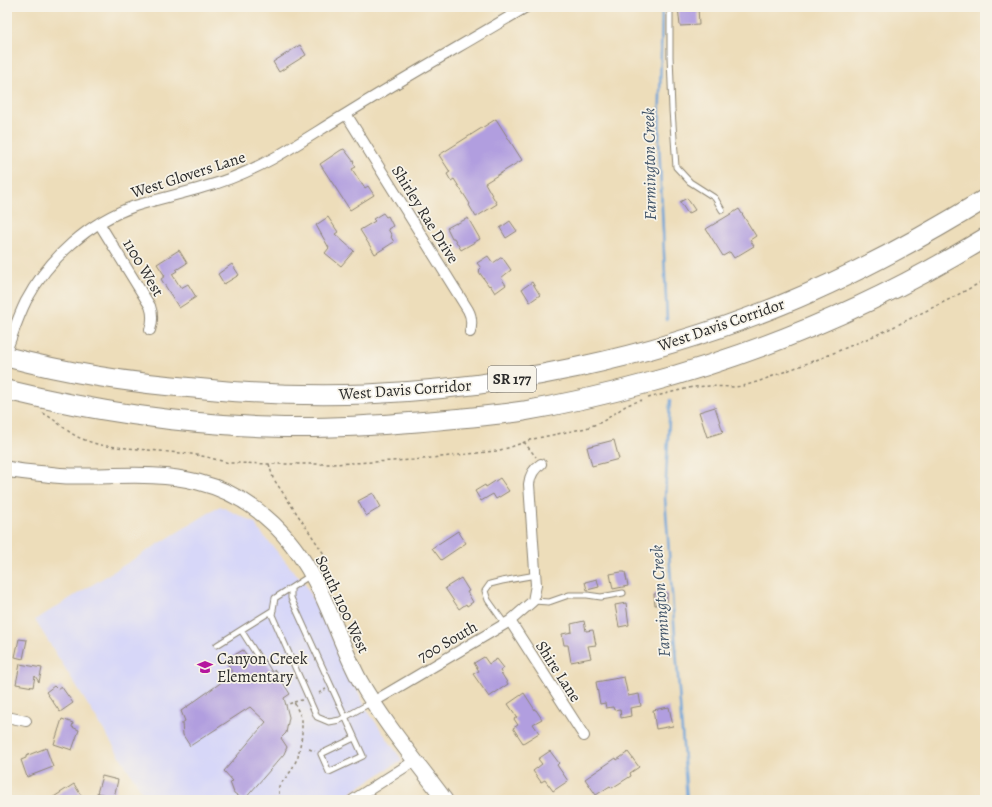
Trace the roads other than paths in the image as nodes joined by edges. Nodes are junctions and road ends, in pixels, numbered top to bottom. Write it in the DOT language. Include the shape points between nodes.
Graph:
graph roads {
  1 [pos="526,7"];
  2 [pos="670,7"];
  3 [pos="346,114"];
  4 [pos="985,199"];
  5 [pos="722,210"];
  6 [pos="99,223"];
  7 [pos="985,238"];
  8 [pos="150,330"];
  9 [pos="470,332"];
  10 [pos="7,349"];
  11 [pos="7,357"];
  12 [pos="7,390"];
  13 [pos="541,464"];
  14 [pos="7,469"];
  15 [pos="70,476"];
  16 [pos="7,479"];
  17 [pos="310,571"];
  18 [pos="536,575"];
  19 [pos="291,588"];
  20 [pos="623,593"];
  21 [pos="533,601"];
  22 [pos="273,610"];
  23 [pos="507,623"];
  24 [pos="241,630"];
  25 [pos="217,645"];
  26 [pos="260,660"];
  27 [pos="373,702"];
  28 [pos="345,717"];
  29 [pos="7,718"];
  30 [pos="26,721"];
  31 [pos="584,736"];
  32 [pos="354,738"];
  33 [pos="416,760"];
  34 [pos="353,800"];
  35 [pos="445,800"];
  1 -- 3 [label="street, West Glovers Lane"];
  2 -- 5 [label="lane" via="676,167 690,182 715,198"];
  3 -- 6 [label="street, West Glovers Lane" via="273,159 246,172 205,187 136,206"];
  3 -- 9 [label="street, Shirley Rae Drive" via="468,310 471,319"];
  4 -- 11 [label="highway, West Davis Corridor / SR 177" via="880,259 811,292 749,317 623,356 512,379 460,387 397,392 335,395 258,394 112,378 66,371"];
  6 -- 8 [label="street, 1100 West" via="150,306 153,315"];
  6 -- 10 [label="street, West Glovers Lane" via="67,248 49,268 24,306"];
  7 -- 12 [label="highway, West Davis Corridor / SR 177" via="880,296 762,347 663,379 595,397 525,410 469,418 365,426 264,427 200,423 126,414"];
  13 -- 18 [label="street" via="533,472 529,484"];
  14 -- 15 [label="street, South 1100 West"];
  15 -- 16 [label="street, South 1100 West" via="40,481"];
  15 -- 17 [label="street, South 1100 West" via="156,476 187,479 222,490 256,509 275,524"];
  17 -- 19 [label="lane"];
  17 -- 27 [label="street, South 1100 West" via="350,662"];
  18 -- 21 [label="street"];
  18 -- 23 [label="lane" via="490,584 485,590 488,600"];
  19 -- 22 [label="lane" via="275,598"];
  19 -- 28 [label="lane" via="292,598"];
  20 -- 21 [label="lane" via="601,597 569,595 550,602"];
  21 -- 23 [label="street, 700 South"];
  22 -- 24 [label="lane"];
  22 -- 28 [label="lane" via="272,615 318,717 329,722"];
  23 -- 27 [label="street, 700 South"];
  23 -- 31 [label="street, Shire Lane"];
  24 -- 25 [label="lane"];
  24 -- 26 [label="lane"];
  27 -- 28 [label="lane"];
  27 -- 33 [label="street, South 1100 West"];
  28 -- 32 [label="lane"];
  29 -- 30 [label="street"];
  32 -- 32 [label="lane" via="321,754 329,772 363,756"];
  33 -- 34 [label="street"];
  33 -- 35 [label="street, South 1100 West"];
}
